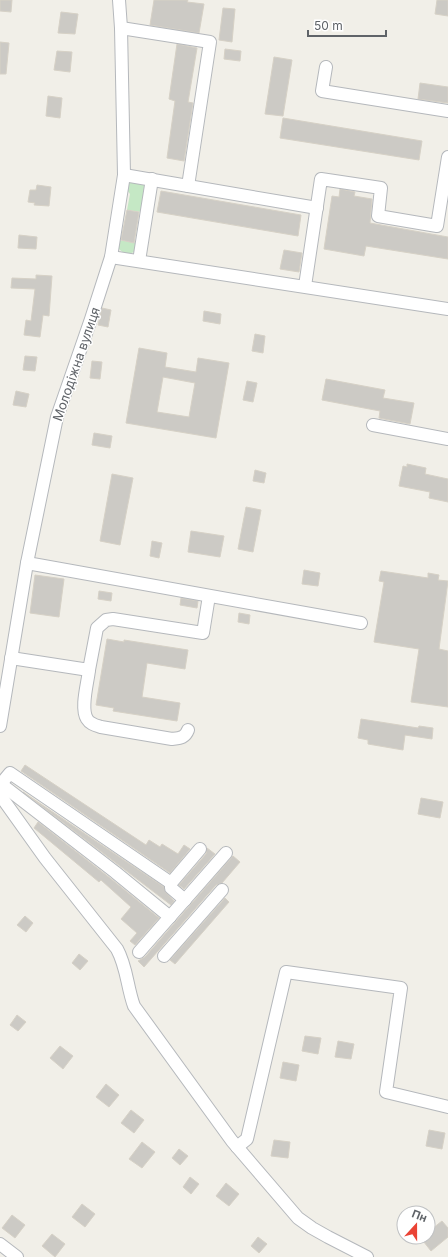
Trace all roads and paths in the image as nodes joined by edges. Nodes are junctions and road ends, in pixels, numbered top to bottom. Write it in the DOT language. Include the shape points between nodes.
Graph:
graph roads {
  1 [pos="119,0"];
  2 [pos="122,28"];
  3 [pos="326,67"];
  4 [pos="448,111"];
  5 [pos="448,157"];
  6 [pos="124,175"];
  7 [pos="152,179"];
  8 [pos="188,186"];
  9 [pos="317,208"];
  10 [pos="111,257"];
  11 [pos="139,261"];
  12 [pos="305,286"];
  13 [pos="448,310"];
  14 [pos="373,425"];
  15 [pos="448,439"];
  16 [pos="27,563"];
  17 [pos="209,596"];
  18 [pos="361,623"];
  19 [pos="11,658"];
  20 [pos="89,670"];
  21 [pos="0,726"];
  22 [pos="188,730"];
  23 [pos="0,788"];
  24 [pos="200,849"];
  25 [pos="226,853"];
  26 [pos="171,884"];
  27 [pos="222,890"];
  28 [pos="185,900"];
  29 [pos="171,916"];
  30 [pos="188,928"];
  31 [pos="153,935"];
  32 [pos="139,952"];
  33 [pos="448,1107"];
  34 [pos="237,1147"];
  35 [pos="0,1244"];
  36 [pos="17,1257"];
  37 [pos="367,1257"];
  1 -- 2 [label="street, Молодіжна вулиця"];
  2 -- 6 [label="street, Молодіжна вулиця"];
  2 -- 8 [label="street" via="210,42"];
  3 -- 4 [label="street" via="322,91"];
  5 -- 9 [label="street" via="437,226 378,216 382,188 321,179"];
  6 -- 7 [label="street"];
  6 -- 10 [label="street, Молодіжна вулиця"];
  7 -- 8 [label="street"];
  7 -- 11 [label="street"];
  8 -- 9 [label="street"];
  9 -- 12 [label="street"];
  10 -- 11 [label="street"];
  10 -- 16 [label="street, Молодіжна вулиця" via="57,417"];
  11 -- 12 [label="street"];
  12 -- 13 [label="street"];
  14 -- 15 [label="street"];
  16 -- 17 [label="street"];
  16 -- 19 [label="street, Молодіжна вулиця"];
  17 -- 18 [label="street"];
  17 -- 20 [label="street" via="203,633 106,620 97,628"];
  19 -- 20 [label="street"];
  19 -- 21 [label="street, Молодіжна вулиця"];
  20 -- 22 [label="street" via="84,710 86,718 92,724 172,739 186,735"];
  23 -- 26 [label="street" via="10,773"];
  23 -- 29 [label="street"];
  23 -- 34 [label="street" via="45,858 117,949 123,960 134,1006"];
  24 -- 26 [label="street"];
  25 -- 28 [label="street"];
  26 -- 28 [label="street" via="171,888"];
  27 -- 30 [label="street"];
  28 -- 29 [label="street"];
  29 -- 30 [label="street"];
  29 -- 31 [label="street"];
  30 -- 31 [label="street" via="167,953"];
  31 -- 32 [label="street"];
  33 -- 34 [label="street" via="386,1092 401,988 286,972 247,1139"];
  34 -- 37 [label="street" via="298,1218"];
  35 -- 36 [label="street"];
}
